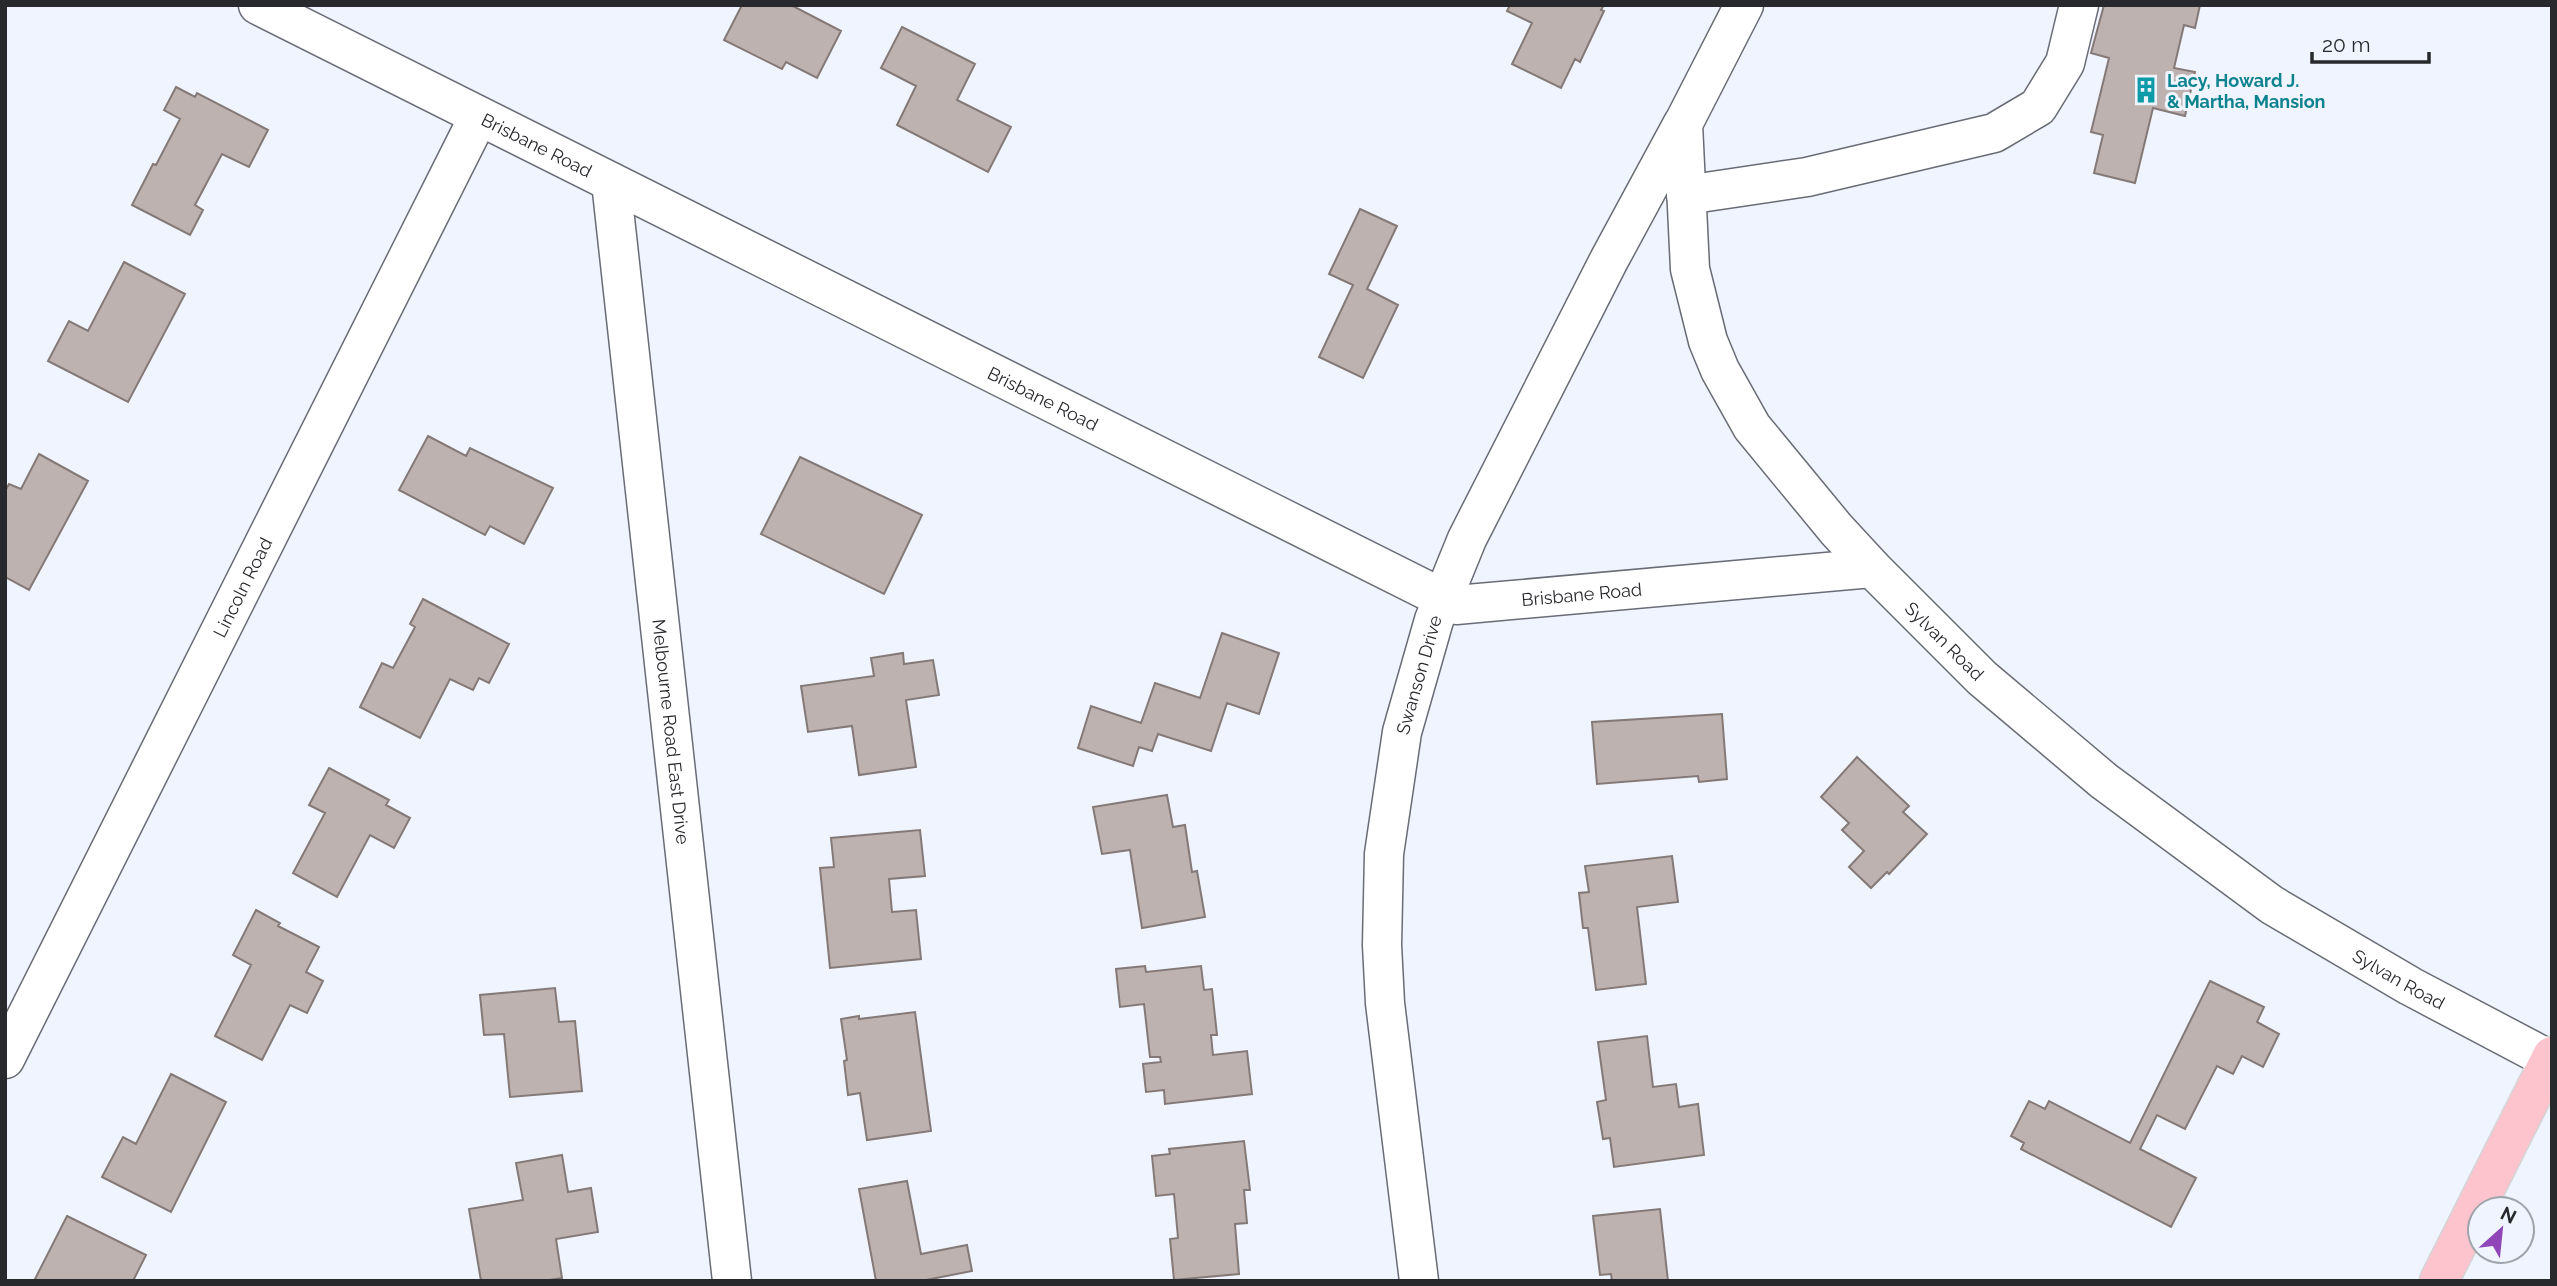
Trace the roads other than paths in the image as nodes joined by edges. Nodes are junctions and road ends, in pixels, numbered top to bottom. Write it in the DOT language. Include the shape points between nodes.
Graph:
graph roads {
  1 [pos="258,5"];
  2 [pos="1744,5"];
  3 [pos="2079,5"];
  4 [pos="479,116"];
  5 [pos="1683,124"];
  6 [pos="611,182"];
  7 [pos="1686,195"];
  8 [pos="1872,568"];
  9 [pos="1442,598"];
  10 [pos="2551,1058"];
  11 [pos="5,1059"];
  12 [pos="732,1281"];
  13 [pos="1419,1281"];
  14 [pos="2439,1281"];
  1 -- 4 [label="street, Brisbane Road"];
  2 -- 5 [label="street, Sylvan Road"];
  3 -- 7 [label="street" via="2065,63 2038,107 1994,133 1807,177"];
  4 -- 6 [label="street, Brisbane Road"];
  4 -- 11 [label="street, Lincoln Road"];
  5 -- 7 [label="street, Sylvan Road"];
  5 -- 9 [label="street, Swanson Drive" via="1467,538"];
  6 -- 9 [label="street, Brisbane Road"];
  6 -- 12 [label="street, Melbourne Road East Drive"];
  7 -- 8 [label="street, Sylvan Road" via="1690,269 1720,370 1752,426"];
  8 -- 9 [label="street, Brisbane Road" via="1456,605"];
  8 -- 10 [label="street, Sylvan Road" via="1982,678 2104,781 2232,877 2410,986"];
  9 -- 13 [label="street, Swanson Drive" via="1402,732 1383,880 1385,1003"];
  10 -- 14 [label="main road"];
}
